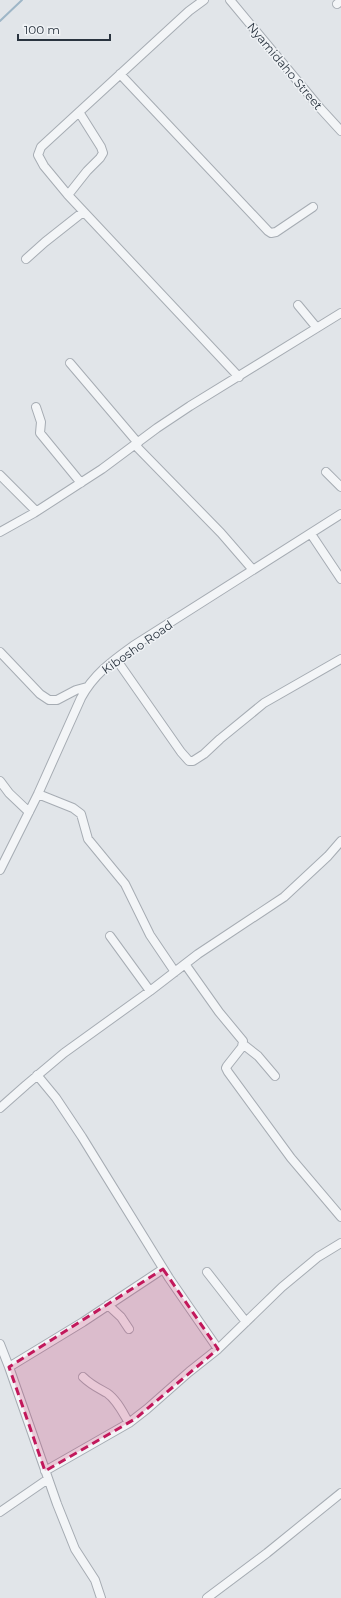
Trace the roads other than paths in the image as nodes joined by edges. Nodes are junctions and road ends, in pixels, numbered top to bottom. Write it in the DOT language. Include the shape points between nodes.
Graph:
graph roads {
  1 [pos="204,0"];
  2 [pos="230,0"];
  3 [pos="120,74"];
  4 [pos="79,112"];
  5 [pos="341,131"];
  6 [pos="68,195"];
  7 [pos="313,207"];
  8 [pos="83,212"];
  9 [pos="26,259"];
  10 [pos="298,305"];
  11 [pos="341,313"];
  12 [pos="317,328"];
  13 [pos="70,363"];
  14 [pos="239,377"];
  15 [pos="36,407"];
  16 [pos="136,444"];
  17 [pos="326,472"];
  18 [pos="0,474"];
  19 [pos="81,483"];
  20 [pos="341,487"];
  21 [pos="36,511"];
  22 [pos="341,514"];
  23 [pos="0,532"];
  24 [pos="311,534"];
  25 [pos="253,570"];
  26 [pos="341,579"];
  27 [pos="0,652"];
  28 [pos="116,659"];
  29 [pos="341,659"];
  30 [pos="87,687"];
  31 [pos="0,781"];
  32 [pos="38,794"];
  33 [pos="29,812"];
  34 [pos="341,841"];
  35 [pos="0,870"];
  36 [pos="110,936"];
  37 [pos="185,964"];
  38 [pos="175,972"];
  39 [pos="150,991"];
  40 [pos="244,1045"];
  41 [pos="38,1075"];
  42 [pos="274,1076"];
  43 [pos="0,1108"];
  44 [pos="341,1217"];
  45 [pos="341,1243"];
  46 [pos="164,1269"];
  47 [pos="207,1272"];
  48 [pos="108,1305"];
  49 [pos="246,1322"];
  50 [pos="129,1330"];
  51 [pos="0,1344"];
  52 [pos="218,1349"];
  53 [pos="9,1367"];
  54 [pos="83,1378"];
  55 [pos="129,1423"];
  56 [pos="47,1475"];
  57 [pos="341,1493"];
  58 [pos="0,1512"];
  59 [pos="101,1598"];
  60 [pos="207,1598"];
  1 -- 3 [label="street"];
  2 -- 5 [label="street, Nyamidaho Street"];
  3 -- 4 [label="street"];
  3 -- 7 [label="street" via="268,231 276,232"];
  4 -- 6 [label="street" via="103,153"];
  4 -- 6 [label="street" via="41,147 38,155"];
  6 -- 8 [label="street"];
  8 -- 9 [label="street"];
  8 -- 14 [label="street"];
  10 -- 12 [label="street"];
  11 -- 12 [label="street"];
  12 -- 14 [label="street"];
  13 -- 16 [label="street"];
  14 -- 16 [label="street" via="190,406"];
  15 -- 19 [label="street" via="41,422 40,433"];
  16 -- 19 [label="street"];
  16 -- 25 [label="street"];
  17 -- 20 [label="street"];
  18 -- 21 [label="street"];
  19 -- 21 [label="street"];
  21 -- 23 [label="street"];
  22 -- 24 [label="street, Kibosho Road"];
  24 -- 25 [label="street, Kibosho Road"];
  24 -- 26 [label="street"];
  25 -- 28 [label="street, Kibosho Road"];
  27 -- 30 [label="street" via="40,694 49,700 57,700"];
  28 -- 29 [label="street" via="181,752 189,761 193,761 264,703"];
  28 -- 30 [label="street, Kibosho Road"];
  30 -- 32 [label="street, Kibosho Road"];
  31 -- 33 [label="street"];
  32 -- 33 [label="street, Kibosho Road"];
  32 -- 38 [label="street" via="73,808 81,814 88,839 125,884 138,914"];
  33 -- 35 [label="street, Kibosho Road"];
  34 -- 37 [label="street" via="284,897"];
  36 -- 39 [label="street"];
  37 -- 38 [label="street"];
  37 -- 40 [label="street"];
  38 -- 39 [label="street"];
  39 -- 41 [label="street"];
  40 -- 42 [label="street" via="258,1056"];
  40 -- 44 [label="street" via="227,1066 228,1072 292,1158"];
  41 -- 43 [label="street"];
  41 -- 46 [label="street" via="99,1162"];
  45 -- 49 [label="street" via="318,1257"];
  46 -- 48 [label="street"];
  46 -- 52 [label="street"];
  47 -- 49 [label="street"];
  48 -- 50 [label="street" via="121,1317"];
  48 -- 53 [label="street"];
  49 -- 52 [label="street"];
  51 -- 53 [label="street"];
  52 -- 55 [label="street"];
  53 -- 56 [label="street"];
  54 -- 55 [label="street" via="113,1398"];
  55 -- 56 [label="street"];
  56 -- 58 [label="street"];
  56 -- 59 [label="street" via="75,1550 93,1576"];
  57 -- 60 [label="street"];
}
